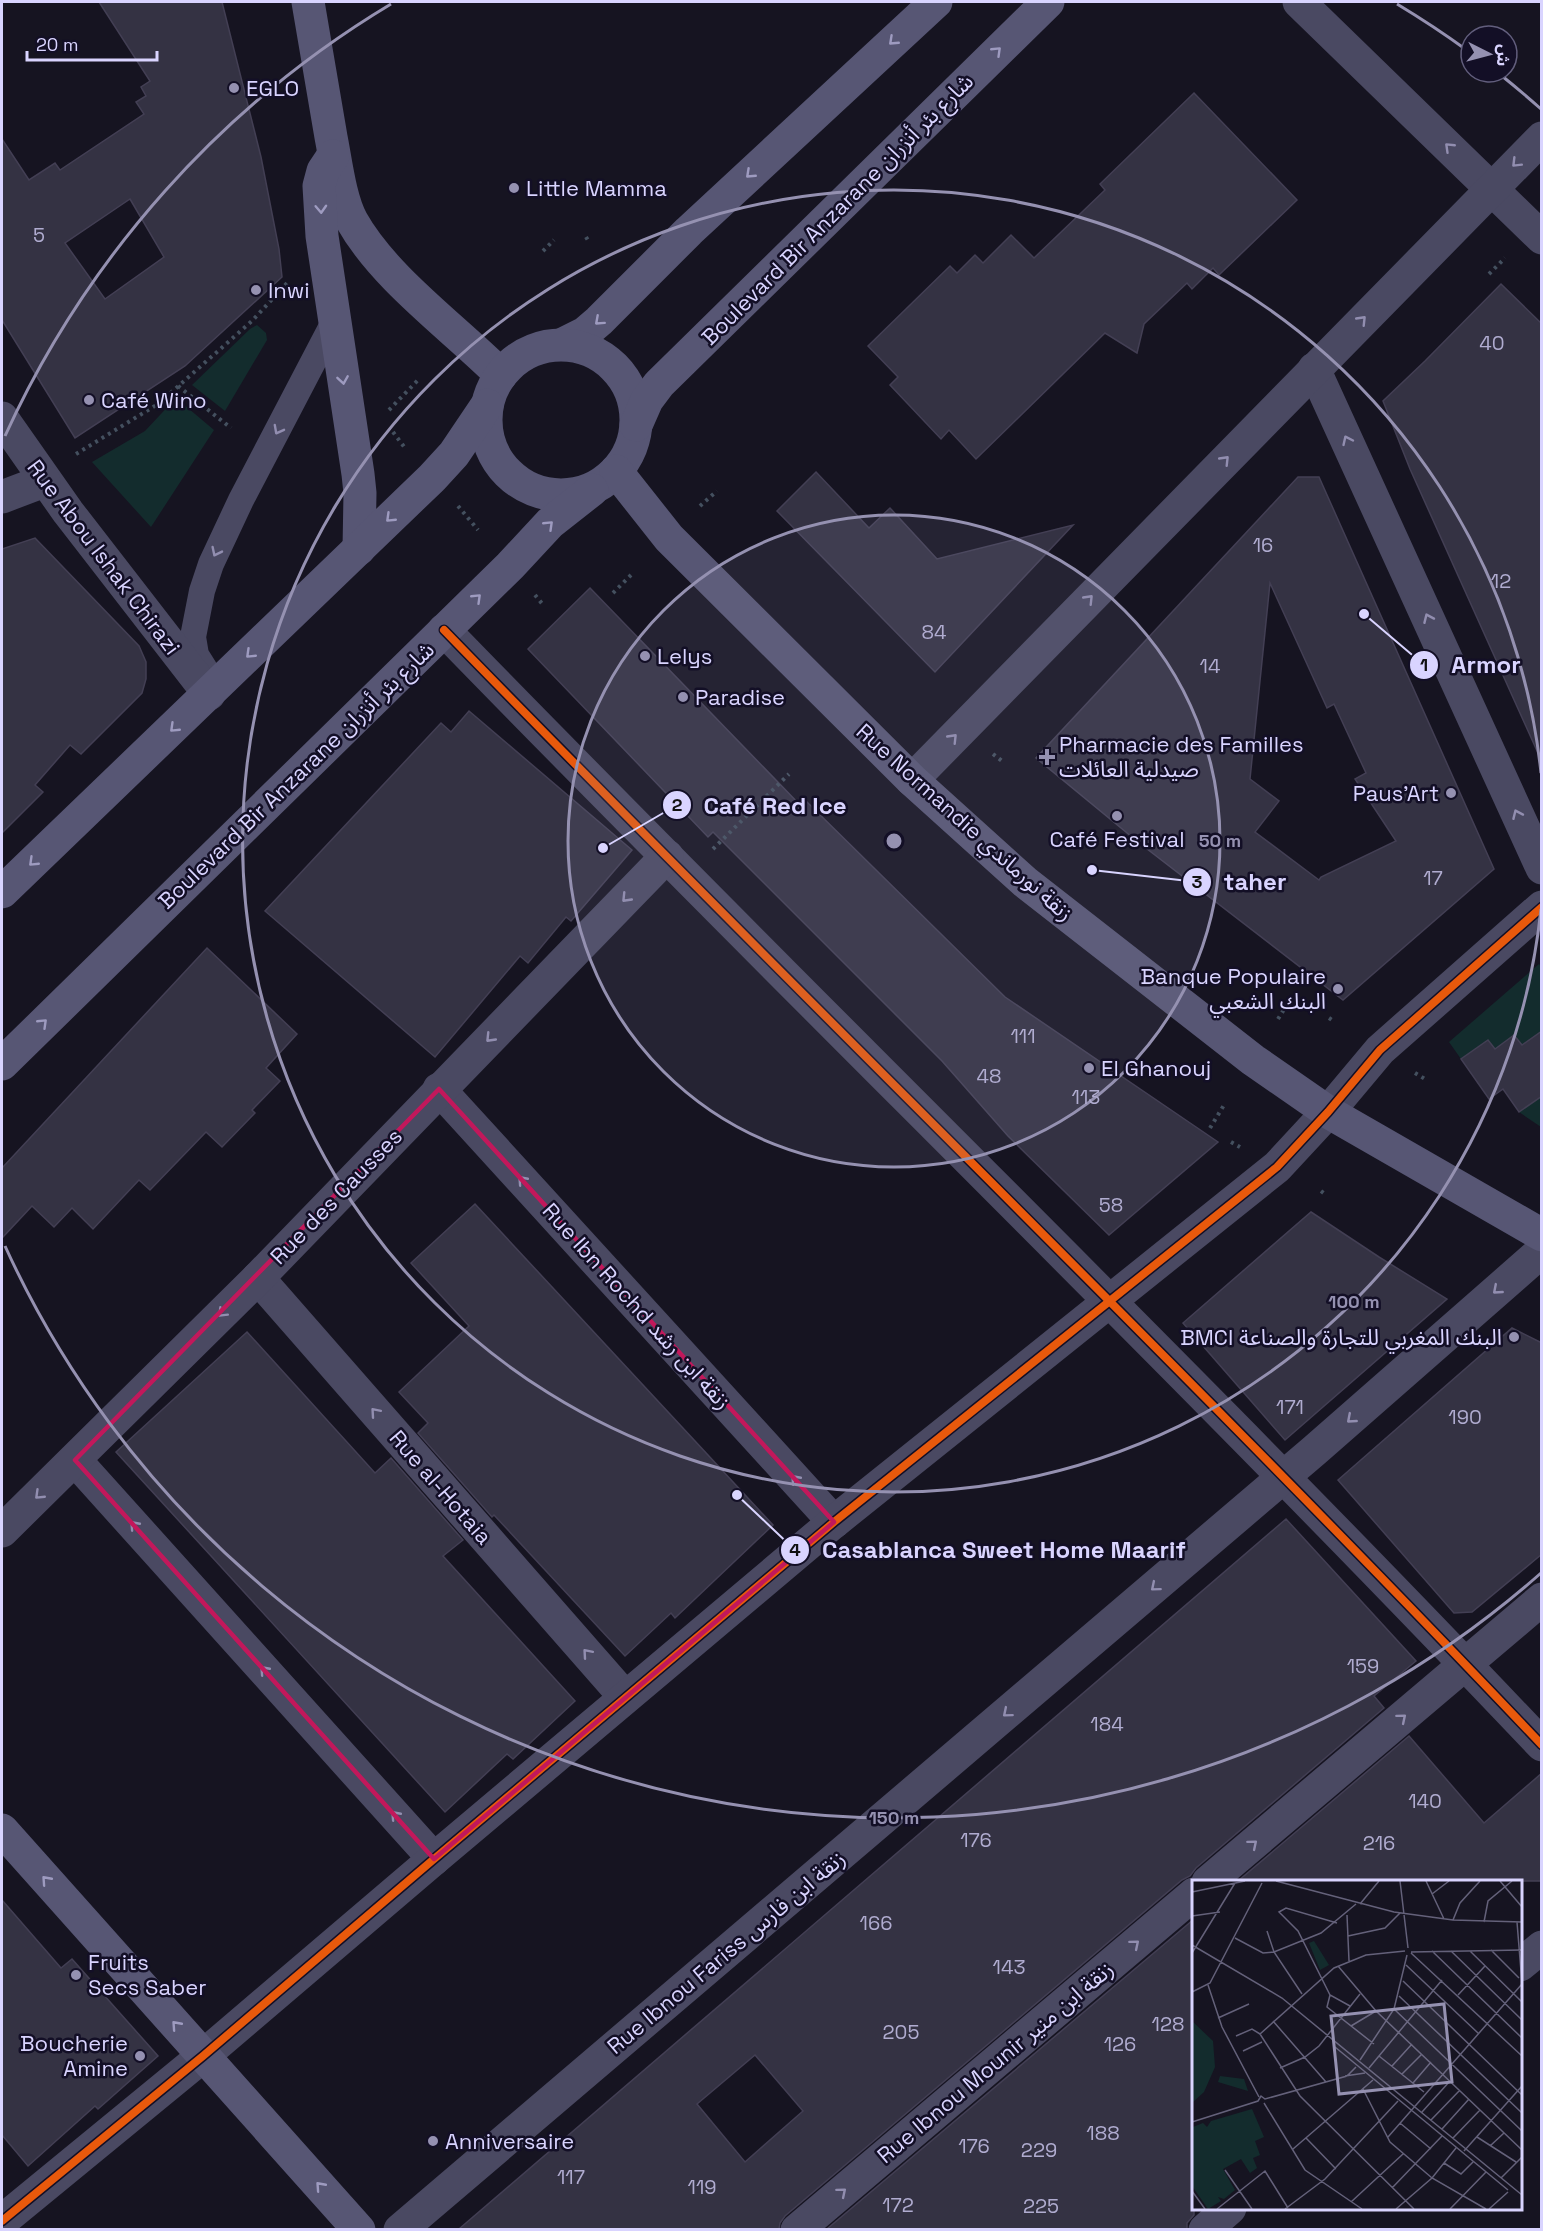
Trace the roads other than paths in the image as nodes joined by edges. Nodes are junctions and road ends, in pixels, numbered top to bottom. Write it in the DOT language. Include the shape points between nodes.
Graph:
graph roads {
  1 [pos="308,2"];
  2 [pos="936,2"];
  3 [pos="1048,2"];
  4 [pos="1299,2"];
  5 [pos="1542,138"];
  6 [pos="334,154"];
  7 [pos="1491,188"];
  8 [pos="1542,238"];
  9 [pos="334,322"];
  10 [pos="563,344"];
  11 [pos="1314,369"];
  12 [pos="501,375"];
  13 [pos="487,405"];
  14 [pos="2,418"];
  15 [pos="636,425"];
  16 [pos="44,481"];
  17 [pos="604,481"];
  18 [pos="2,497"];
  19 [pos="359,549"];
  20 [pos="444,630"];
  21 [pos="213,691"];
  22 [pos="912,780"];
  23 [pos="667,856"];
  24 [pos="1542,868"];
  25 [pos="2,892"];
  26 [pos="1542,907"];
  27 [pos="2,1064"];
  28 [pos="439,1089"];
  29 [pos="1328,1112"];
  30 [pos="1542,1235"];
  31 [pos="1542,1251"];
  32 [pos="258,1278"];
  33 [pos="1110,1302"];
  34 [pos="75,1460"];
  35 [pos="1283,1477"];
  36 [pos="834,1522"];
  37 [pos="2,1531"];
  38 [pos="1542,1599"];
  39 [pos="1466,1664"];
  40 [pos="625,1697"];
  41 [pos="1542,1745"];
  42 [pos="2,1830"];
  43 [pos="434,1858"];
  44 [pos="1209,1880"];
  45 [pos="1192,1896"];
  46 [pos="1542,1947"];
  47 [pos="1522,1964"];
  48 [pos="203,2056"];
  49 [pos="8,2204"];
  50 [pos="1228,2210"];
  51 [pos="359,2229"];
  52 [pos="400,2229"];
  53 [pos="797,2229"];
  54 [pos="1205,2229"];
  1 -- 6 [label="main road"];
  2 -- 10 [label="main road, one-way" via="689,231 599,321"];
  15 -- 3 [label="main road, Boulevard Bir Anzarane شارع بئر أنزران, one-way" via="659,384"];
  7 -- 4 [label="street, one-way"];
  5 -- 7 [label="street, one-way"];
  6 -- 9 [label="main road, one-way" via="319,186"];
  6 -- 12 [label="main road" via="347,210 368,246"];
  7 -- 8 [label="street"];
  11 -- 7 [label="street, one-way"];
  9 -- 19 [label="main road, one-way" via="360,493"];
  9 -- 21 [label="lane, one-way" via="210,564 193,637 196,655"];
  10 -- 12 [label="main road" via="528,352"];
  10 -- 15 [label="main road" via="587,349 616,369 633,401"];
  22 -- 11 [label="street, one-way"];
  24 -- 11 [label="street, one-way"];
  12 -- 13 [label="main road"];
  13 -- 17 [label="main road" via="485,423 491,448 504,470 514,478 536,491 561,496 571,496"];
  13 -- 19 [label="main road, one-way" via="454,454"];
  14 -- 16 [label="street, Rue Abou Ishak Chirazi"];
  15 -- 17 [label="main road" via="630,448"];
  16 -- 18 [label="street"];
  16 -- 21 [label="street, Rue Abou Ishak Chirazi"];
  20 -- 17 [label="main road, Boulevard Bir Anzarane شارع بئر أنزران, one-way" via="550,524"];
  17 -- 22 [label="main road, Rue Normandie زنقة نورماندي" via="669,538"];
  19 -- 21 [label="main road, one-way"];
  20 -- 23 [label="street"];
  27 -- 20 [label="main road, Boulevard Bir Anzarane شارع بئر أنزران, one-way"];
  21 -- 25 [label="main road, one-way"];
  22 -- 29 [label="main road, Rue Normandie زنقة نورماندي" via="1025,882 1253,1060"];
  23 -- 28 [label="street, Rue des Causses, one-way"];
  23 -- 33 [label="street"];
  26 -- 29 [label="street" via="1380,1050"];
  28 -- 32 [label="street, Rue des Causses"];
  36 -- 28 [label="street, Rue Ibn Rochd زنقة ابن رشد, one-way"];
  29 -- 30 [label="main road, Rue Normandie زنقة نورماندي"];
  29 -- 33 [label="street" via="1277,1167"];
  31 -- 35 [label="street, Rue Ibnou Fariss زنقة ابن فارس, one-way"];
  32 -- 34 [label="street, Rue des Causses, one-way"];
  40 -- 32 [label="street, Rue al-Hotaia, one-way"];
  33 -- 35 [label="street"];
  33 -- 36 [label="street"];
  34 -- 37 [label="street, Rue des Causses, one-way"];
  43 -- 34 [label="street, one-way"];
  35 -- 39 [label="street"];
  35 -- 52 [label="street, Rue Ibnou Fariss زنقة ابن فارس, one-way"];
  36 -- 40 [label="street"];
  38 -- 39 [label="street"];
  39 -- 41 [label="street"];
  44 -- 39 [label="street, one-way"];
  40 -- 43 [label="street"];
  48 -- 42 [label="main road, one-way"];
  43 -- 48 [label="street"];
  53 -- 45 [label="street, Rue Ibnou Mounir زنقة ابن منير, one-way"];
  46 -- 47 [label="street"];
  48 -- 49 [label="street"];
  51 -- 48 [label="main road, one-way"];
  50 -- 54 [label="street"];
}
